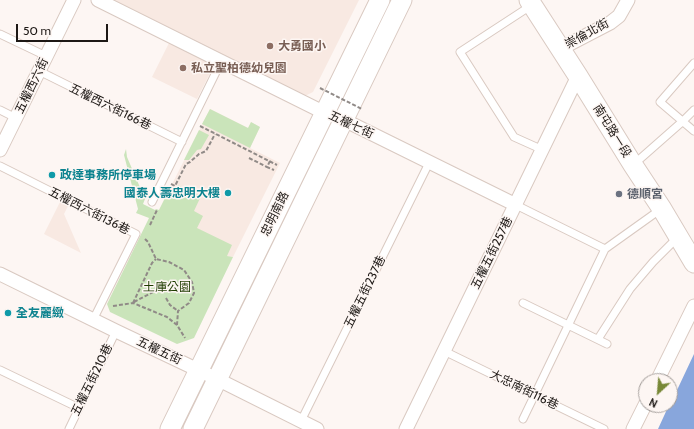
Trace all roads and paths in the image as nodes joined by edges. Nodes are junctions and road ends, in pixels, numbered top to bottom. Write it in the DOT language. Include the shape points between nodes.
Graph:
graph roads {
  1 [pos="74,0"];
  2 [pos="98,0"];
  3 [pos="380,0"];
  4 [pos="402,0"];
  5 [pos="628,0"];
  6 [pos="531,3"];
  7 [pos="0,34"];
  8 [pos="560,49"];
  9 [pos="46,56"];
  10 [pos="221,62"];
  11 [pos="694,63"];
  12 [pos="39,71"];
  13 [pos="578,76"];
  14 [pos="320,88"];
  15 [pos="362,109"];
  16 [pos="0,110"];
  17 [pos="694,110"];
  18 [pos="325,113"];
  19 [pos="16,118"];
  20 [pos="344,120"];
  21 [pos="683,121"];
  22 [pos="201,126"];
  23 [pos="694,131"];
  24 [pos="215,134"];
  25 [pos="182,142"];
  26 [pos="0,150"];
  27 [pos="543,150"];
  28 [pos="249,158"];
  29 [pos="270,161"];
  30 [pos="429,163"];
  31 [pos="277,165"];
  32 [pos="633,165"];
  33 [pos="0,166"];
  34 [pos="267,167"];
  35 [pos="274,170"];
  36 [pos="172,184"];
  37 [pos="152,202"];
  38 [pos="516,205"];
  39 [pos="158,208"];
  40 [pos="662,209"];
  41 [pos="150,225"];
  42 [pos="678,237"];
  43 [pos="144,238"];
  44 [pos="605,249"];
  45 [pos="156,259"];
  46 [pos="694,264"];
  47 [pos="0,274"];
  48 [pos="153,292"];
  49 [pos="166,298"];
  50 [pos="133,303"];
  51 [pos="523,303"];
  52 [pos="113,306"];
  53 [pos="694,306"];
  54 [pos="178,311"];
  55 [pos="93,320"];
  56 [pos="177,324"];
  57 [pos="568,325"];
  58 [pos="116,331"];
  59 [pos="185,338"];
  60 [pos="598,340"];
  61 [pos="607,344"];
  62 [pos="444,351"];
  63 [pos="0,370"];
  64 [pos="198,370"];
  65 [pos="661,373"];
  66 [pos="217,379"];
  67 [pos="534,395"];
  68 [pos="79,408"];
  69 [pos="641,413"];
  70 [pos="523,419"];
  71 [pos="302,421"];
  72 [pos="69,429"];
  73 [pos="170,429"];
  74 [pos="193,429"];
  75 [pos="317,429"];
  76 [pos="406,429"];
  77 [pos="604,429"];
  78 [pos="633,429"];
  1 -- 9 [label="street, 五權西六街"];
  2 -- 10 [label="street, 五權七街"];
  3 -- 18 [label="main road, 忠明南路"];
  4 -- 20 [label="main road, 忠明南路"];
  5 -- 8 [label="street, 崇倫北街" via="619,16"];
  6 -- 8 [label="main road, 南屯路一段"];
  6 -- 27 [label="lane" via="460,52 514,137"];
  7 -- 9 [label="lane"];
  8 -- 13 [label="main road, 南屯路一段"];
  9 -- 12 [label="street, 五權西六街"];
  10 -- 18 [label="street, 五權七街"];
  10 -- 25 [label="lane"];
  11 -- 21 [label="lane" via="660,102"];
  12 -- 19 [label="street, 五權西六街"];
  12 -- 25 [label="lane, 五權西六街166巷"];
  13 -- 27 [label="street, 五權五街257巷"];
  13 -- 32 [label="main road, 南屯路一段"];
  14 -- 15 [label="path, bridge"];
  16 -- 19 [label="lane"];
  17 -- 21 [label="lane"];
  18 -- 20 [label="street, 五權七街"];
  18 -- 64 [label="main road, 忠明南路"];
  19 -- 26 [label="street, 五權西六街"];
  20 -- 30 [label="street, 五權七街"];
  20 -- 66 [label="main road, 忠明南路"];
  21 -- 23 [label="lane"];
  21 -- 32 [label="lane"];
  22 -- 24 [label="path"];
  24 -- 29 [label="path"];
  24 -- 36 [label="path" via="206,151 186,164 175,186"];
  25 -- 37 [label="lane"];
  27 -- 38 [label="street, 五權五街257巷"];
  28 -- 34 [label="path"];
  29 -- 31 [label="path"];
  29 -- 34 [label="path"];
  30 -- 38 [label="street, 五權七街"];
  30 -- 71 [label="lane, 五權五街237巷"];
  32 -- 40 [label="main road, 南屯路一段"];
  33 -- 55 [label="lane, 五權西六街136巷" via="136,234"];
  34 -- 35 [label="path"];
  38 -- 44 [label="lane, 五權七街"];
  38 -- 62 [label="street, 五權五街257巷"];
  39 -- 41 [label="path"];
  40 -- 42 [label="main road, 南屯路一段"];
  40 -- 44 [label="lane"];
  42 -- 46 [label="main road, 南屯路一段"];
  42 -- 60 [label="lane" via="630,289"];
  43 -- 45 [label="path"];
  44 -- 57 [label="lane"];
  45 -- 50 [label="path"];
  45 -- 54 [label="path" via="184,270 192,282 194,293 189,302"];
  47 -- 55 [label="street, 五權五街"];
  48 -- 50 [label="path"];
  49 -- 54 [label="path"];
  50 -- 52 [label="path"];
  50 -- 56 [label="path" via="167,317"];
  51 -- 57 [label="lane"];
  53 -- 65 [label="street"];
  54 -- 56 [label="path"];
  55 -- 58 [label="street, 五權五街"];
  56 -- 59 [label="path"];
  57 -- 60 [label="lane"];
  57 -- 67 [label="lane"];
  58 -- 64 [label="street, 五權五街"];
  58 -- 68 [label="lane, 五權五街210巷"];
  60 -- 61 [label="lane"];
  62 -- 67 [label="lane, 大忠南街116巷"];
  62 -- 76 [label="street, 五權五街257巷"];
  63 -- 68 [label="lane"];
  64 -- 66 [label="street, 五權五街"];
  64 -- 73 [label="main road, 忠明南路"];
  66 -- 71 [label="street, 五權五街"];
  66 -- 74 [label="main road, 忠明南路"];
  67 -- 70 [label="lane"];
  67 -- 77 [label="lane, 大忠南街116巷"];
  68 -- 72 [label="lane, 五權五街210巷"];
  69 -- 78 [label="street"];
  71 -- 75 [label="street, 五權五街"];
}
